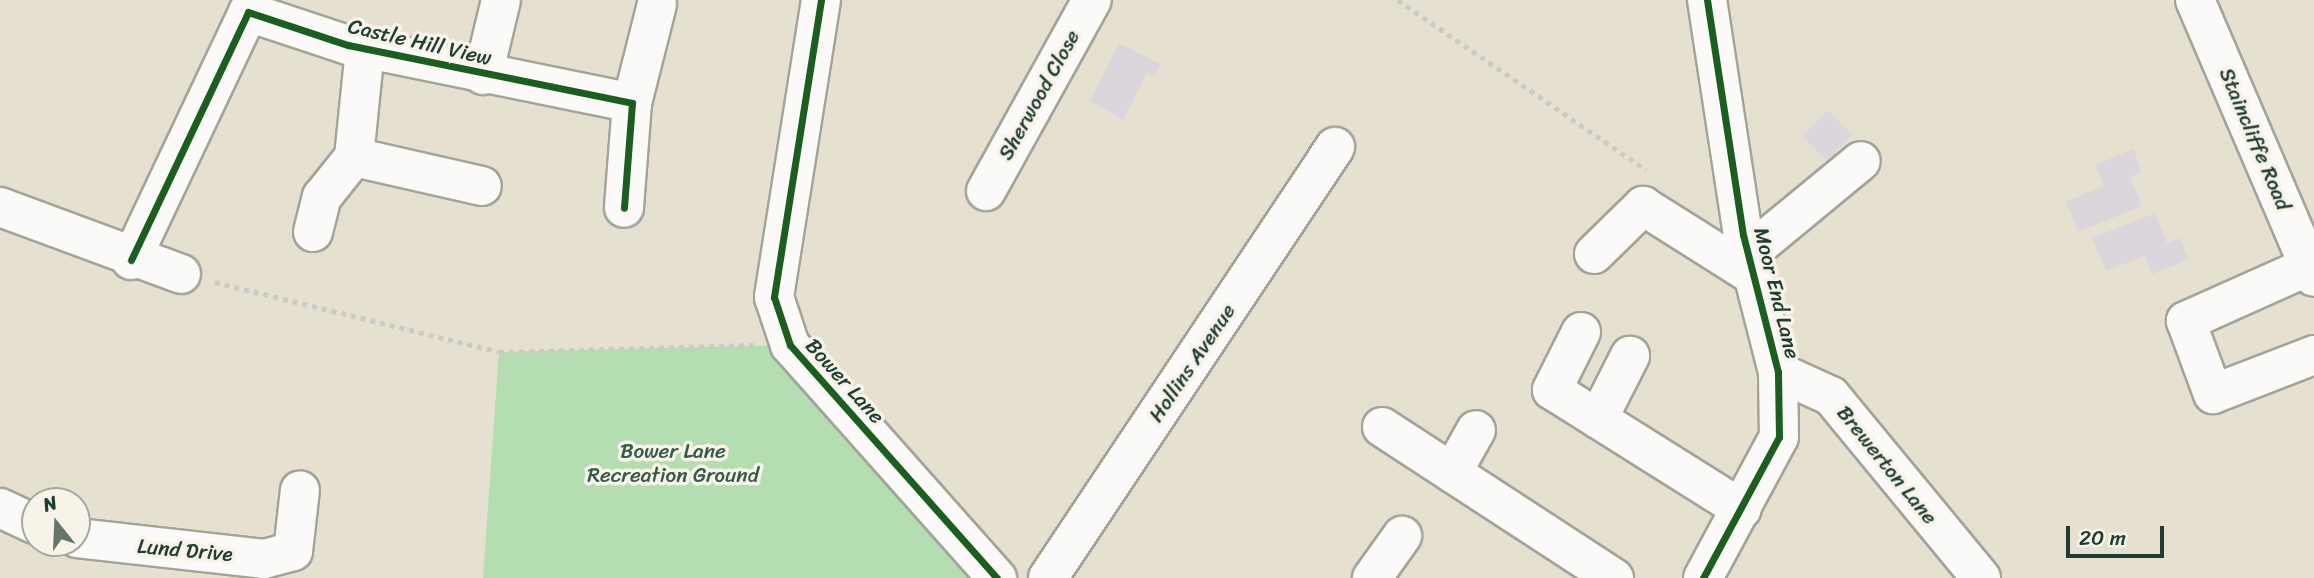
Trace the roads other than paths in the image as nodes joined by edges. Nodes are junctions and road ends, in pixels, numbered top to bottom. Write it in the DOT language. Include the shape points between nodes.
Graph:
graph roads {
  1 [pos="501,0"];
  2 [pos="821,0"];
  3 [pos="1092,0"];
  4 [pos="1707,0"];
  5 [pos="2195,0"];
  6 [pos="657,4"];
  7 [pos="241,6"];
  8 [pos="365,49"];
  9 [pos="483,75"];
  10 [pos="632,103"];
  11 [pos="1335,147"];
  12 [pos="354,157"];
  13 [pos="1861,160"];
  14 [pos="482,186"];
  15 [pos="986,191"];
  16 [pos="0,206"];
  17 [pos="624,208"];
  18 [pos="313,232"];
  19 [pos="1594,254"];
  20 [pos="131,260"];
  21 [pos="1751,265"];
  22 [pos="2312,271"];
  23 [pos="181,274"];
  24 [pos="1581,332"];
  25 [pos="2314,355"];
  26 [pos="1630,356"];
  27 [pos="1778,372"];
  28 [pos="1598,419"];
  29 [pos="1382,428"];
  30 [pos="1476,430"];
  31 [pos="1452,473"];
  32 [pos="300,490"];
  33 [pos="0,508"];
  34 [pos="1742,509"];
  35 [pos="21,518"];
  36 [pos="1402,536"];
  37 [pos="91,540"];
  38 [pos="997,578"];
  39 [pos="1048,578"];
  40 [pos="1372,578"];
  41 [pos="1614,578"];
  42 [pos="1703,578"];
  43 [pos="1981,578"];
  1 -- 9 [label="street, Castle Hill View"];
  2 -- 38 [label="street, Bower Lane" via="775,260 774,297 790,345"];
  3 -- 15 [label="street, Sherwood Close"];
  4 -- 21 [label="street, Moor End Lane"];
  5 -- 22 [label="street, Staincliffe Road"];
  6 -- 10 [label="street"];
  7 -- 8 [label="street, Castle Hill View"];
  7 -- 20 [label="street, Castle Hill View"];
  8 -- 9 [label="street, Castle Hill View"];
  8 -- 12 [label="street, Castle Hill View"];
  9 -- 10 [label="street, Castle Hill View"];
  10 -- 17 [label="street"];
  11 -- 39 [label="street, Hollins Avenue"];
  12 -- 14 [label="street"];
  12 -- 18 [label="street" via="323,198"];
  13 -- 21 [label="street"];
  16 -- 20 [label="street"];
  19 -- 21 [label="street" via="1643,206"];
  20 -- 23 [label="street"];
  21 -- 27 [label="street, Moor End Lane"];
  22 -- 25 [label="street" via="2186,321 2213,394"];
  24 -- 28 [label="street" via="1552,390"];
  26 -- 28 [label="street"];
  27 -- 34 [label="street, Moor End Lane" via="1779,437"];
  27 -- 43 [label="street, Brewerton Lane" via="1831,396"];
  28 -- 34 [label="street"];
  29 -- 31 [label="street"];
  30 -- 31 [label="street"];
  31 -- 41 [label="street"];
  32 -- 37 [label="street, Lund Drive" via="295,561"];
  33 -- 35 [label="street"];
  34 -- 42 [label="street, Moor End Lane"];
  36 -- 40 [label="street"];
}
